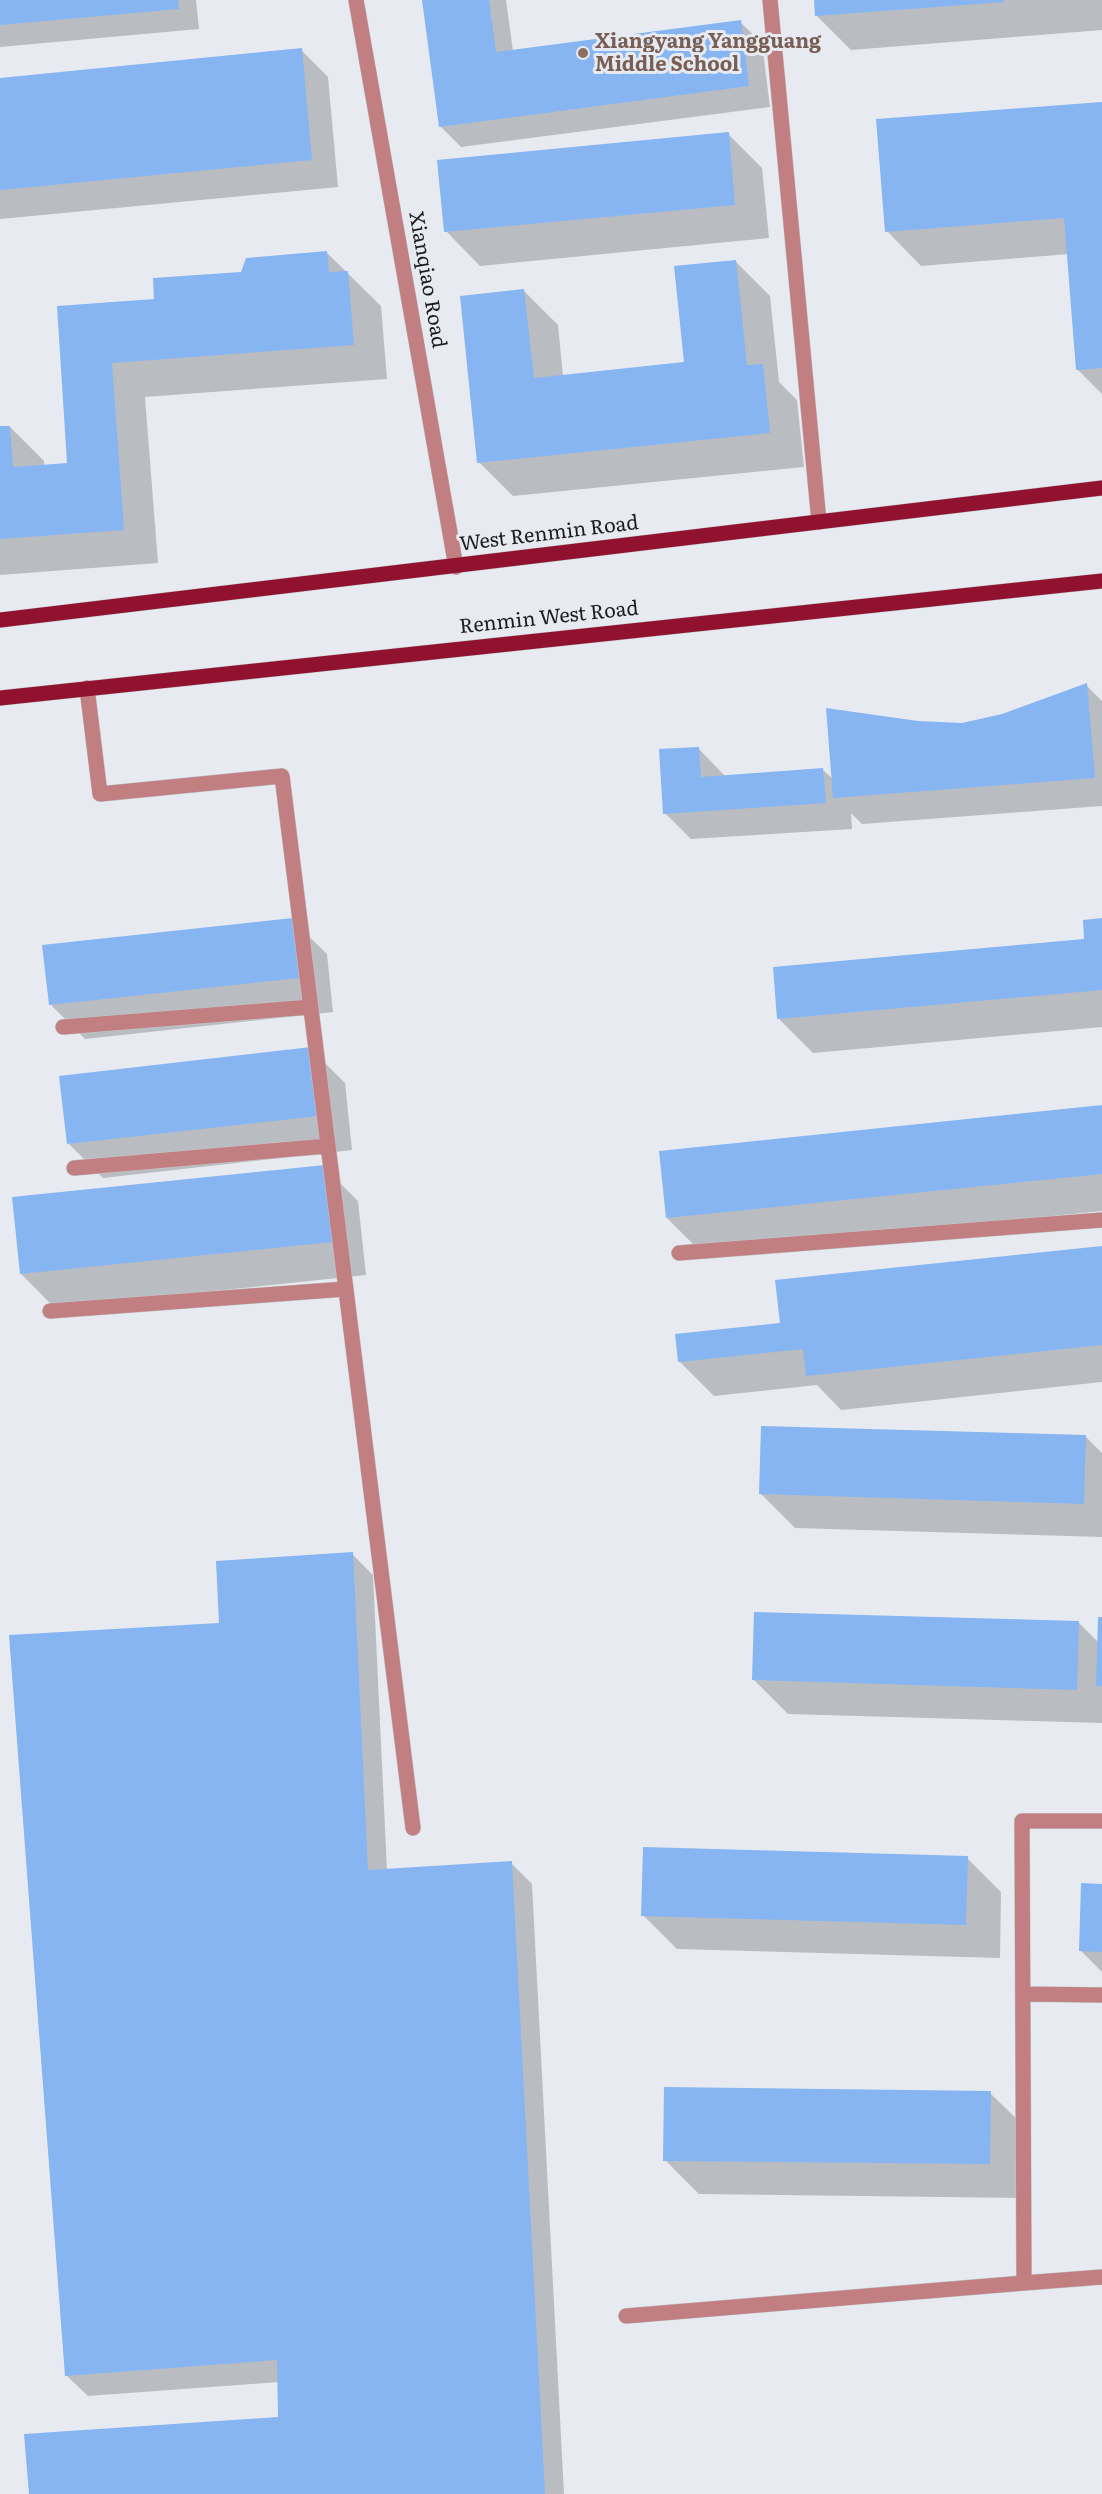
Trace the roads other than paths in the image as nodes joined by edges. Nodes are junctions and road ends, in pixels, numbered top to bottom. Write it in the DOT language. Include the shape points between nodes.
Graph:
graph roads {
  1 [pos="356,0"];
  2 [pos="770,0"];
  3 [pos="1102,488"];
  4 [pos="819,522"];
  5 [pos="456,567"];
  6 [pos="1102,581"];
  7 [pos="0,620"];
  8 [pos="87,688"];
  9 [pos="0,698"];
  10 [pos="310,1007"];
  11 [pos="63,1027"];
  12 [pos="327,1146"];
  13 [pos="74,1168"];
  14 [pos="1102,1220"];
  15 [pos="679,1253"];
  16 [pos="345,1289"];
  17 [pos="50,1311"];
  18 [pos="1102,1821"];
  19 [pos="413,1828"];
  20 [pos="1023,1994"];
  21 [pos="1102,1995"];
  22 [pos="1102,2277"];
  23 [pos="1024,2283"];
  24 [pos="626,2316"];
  1 -- 5 [label="street, Xianqiao Road"];
  2 -- 4 [label="street"];
  3 -- 4 [label="main road, West Renmin Road"];
  4 -- 5 [label="main road, West Renmin Road"];
  5 -- 7 [label="main road, West Renmin Road"];
  6 -- 8 [label="main road, Renmin West Road"];
  8 -- 9 [label="main road, Renmin West Road"];
  8 -- 10 [label="street" via="100,794 282,776"];
  10 -- 11 [label="street"];
  10 -- 12 [label="street"];
  12 -- 13 [label="street"];
  12 -- 16 [label="street"];
  14 -- 15 [label="street"];
  16 -- 17 [label="street"];
  16 -- 19 [label="street"];
  18 -- 20 [label="street" via="1022,1821"];
  20 -- 21 [label="street"];
  20 -- 23 [label="street"];
  22 -- 23 [label="street"];
  23 -- 24 [label="street"];
}
